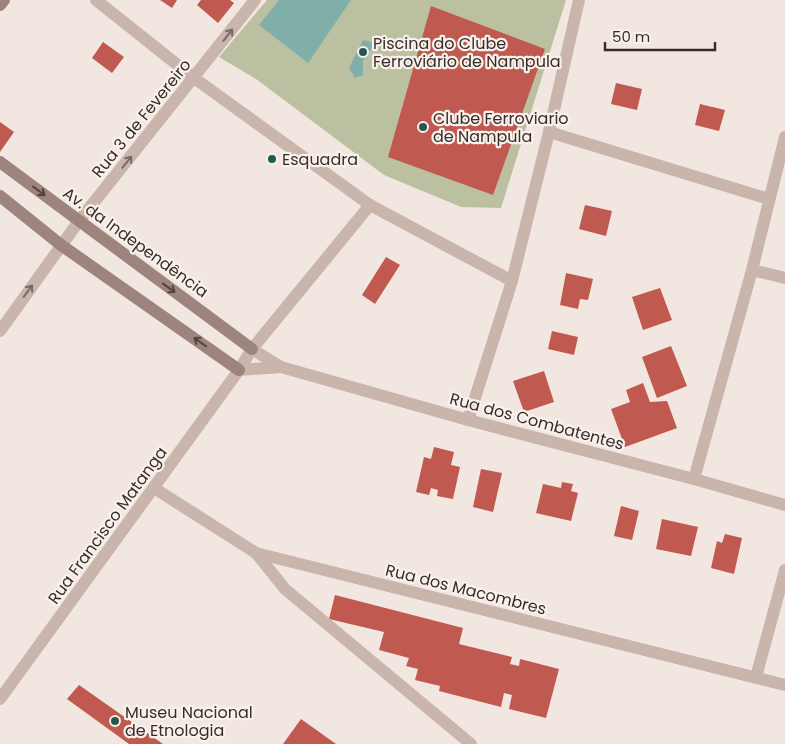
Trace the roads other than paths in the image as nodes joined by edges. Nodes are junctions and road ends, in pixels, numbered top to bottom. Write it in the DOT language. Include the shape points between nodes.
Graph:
graph roads {
  1 [pos="4,0"];
  2 [pos="96,0"];
  3 [pos="255,0"];
  4 [pos="579,0"];
  5 [pos="0,5"];
  6 [pos="194,78"];
  7 [pos="550,132"];
  8 [pos="785,137"];
  9 [pos="0,162"];
  10 [pos="0,196"];
  11 [pos="769,199"];
  12 [pos="370,205"];
  13 [pos="79,221"];
  14 [pos="62,245"];
  15 [pos="752,270"];
  16 [pos="785,278"];
  17 [pos="512,281"];
  18 [pos="0,331"];
  19 [pos="252,349"];
  20 [pos="281,367"];
  21 [pos="240,370"];
  22 [pos="468,420"];
  23 [pos="694,479"];
  24 [pos="154,488"];
  25 [pos="785,505"];
  26 [pos="256,553"];
  27 [pos="785,570"];
  28 [pos="756,677"];
  29 [pos="785,685"];
  30 [pos="0,699"];
  31 [pos="471,744"];
  1 -- 5 [label="main road"];
  2 -- 6 [label="street"];
  6 -- 3 [label="street, Rua 3 de Fevereiro, one-way"];
  4 -- 7 [label="street"];
  6 -- 12 [label="street"];
  13 -- 6 [label="street, Rua 3 de Fevereiro, one-way"];
  7 -- 11 [label="street"];
  7 -- 17 [label="street"];
  8 -- 11 [label="street"];
  9 -- 13 [label="main road, Av. da Independência, one-way"];
  10 -- 14 [label="main road"];
  11 -- 15 [label="street"];
  12 -- 17 [label="street"];
  12 -- 19 [label="street"];
  13 -- 14 [label="street, Rua 3 de Fevereiro"];
  13 -- 19 [label="main road, Av. da Independência, one-way"];
  18 -- 14 [label="street, Rua 3 de Fevereiro, one-way"];
  21 -- 14 [label="main road, one-way"];
  15 -- 16 [label="street"];
  15 -- 23 [label="street"];
  17 -- 22 [label="street"];
  19 -- 20 [label="street"];
  19 -- 21 [label="street"];
  20 -- 21 [label="street"];
  20 -- 22 [label="street, Rua dos Combatentes"];
  21 -- 24 [label="street, Rua Francisco Matanga"];
  22 -- 23 [label="street, Rua dos Combatentes"];
  23 -- 25 [label="street, Rua dos Combatentes"];
  24 -- 26 [label="street, Rua dos Macombres"];
  24 -- 30 [label="street, Rua Francisco Matanga"];
  26 -- 28 [label="street, Rua dos Macombres"];
  26 -- 31 [label="street" via="285,589"];
  27 -- 28 [label="street"];
  28 -- 29 [label="street, Rua dos Macombres"];
}
